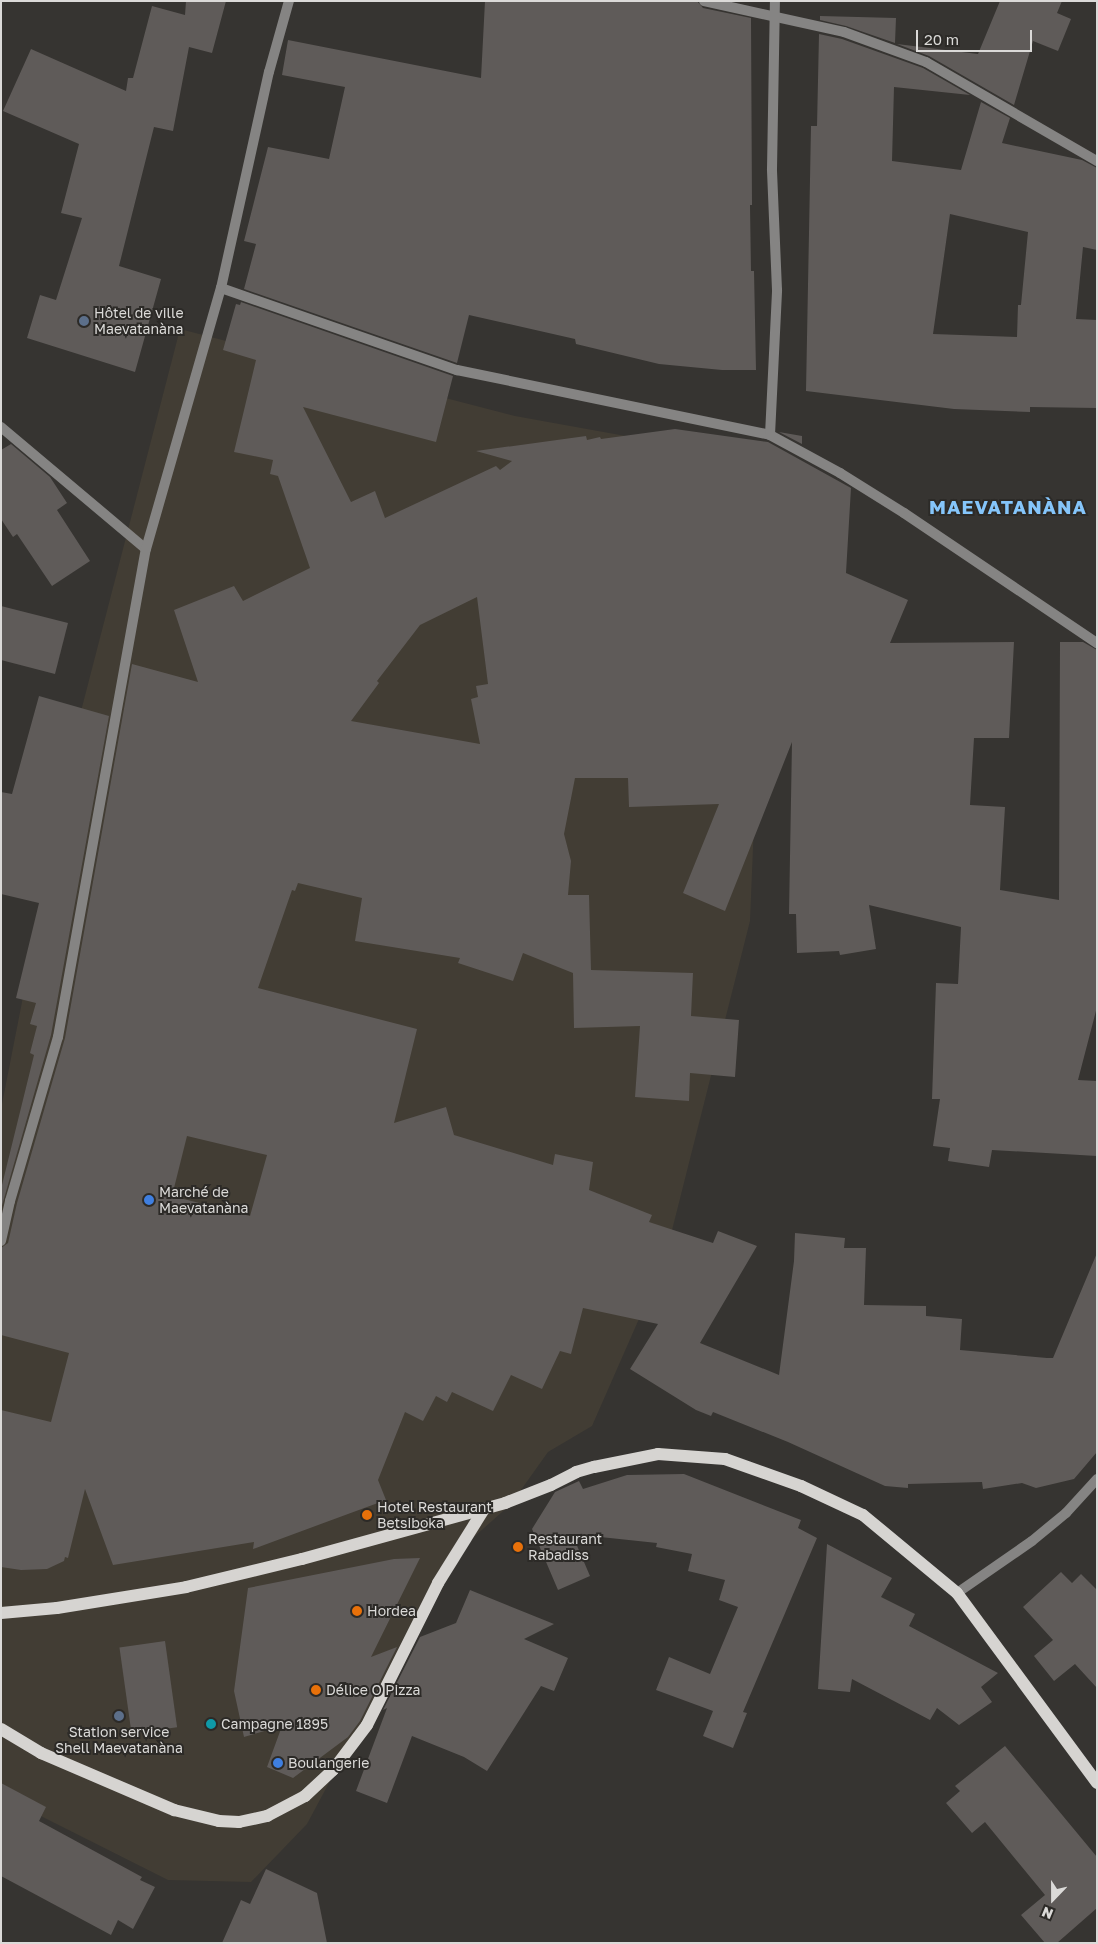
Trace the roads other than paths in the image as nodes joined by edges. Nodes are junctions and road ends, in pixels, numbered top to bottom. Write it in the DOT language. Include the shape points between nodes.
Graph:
graph roads {
  1 [pos="289,1"];
  2 [pos="704,1"];
  3 [pos="775,1"];
  4 [pos="774,17"];
  5 [pos="1097,161"];
  6 [pos="221,288"];
  7 [pos="1,427"];
  8 [pos="770,436"];
  9 [pos="146,549"];
  10 [pos="1097,643"];
  11 [pos="1,1241"];
  12 [pos="1097,1479"];
  13 [pos="484,1509"];
  14 [pos="957,1593"];
  15 [pos="1,1613"];
  16 [pos="1,1729"];
  17 [pos="1097,1783"];
  1 -- 6 [label="street" via="269,72"];
  2 -- 4 [label="street"];
  3 -- 4 [label="street"];
  4 -- 5 [label="street" via="844,32 926,62"];
  4 -- 8 [label="street" via="772,169 778,290"];
  6 -- 8 [label="street" via="457,370"];
  6 -- 9 [label="street"];
  7 -- 9 [label="street"];
  8 -- 10 [label="street" via="904,512"];
  9 -- 11 [label="street" via="58,1037"];
  12 -- 14 [label="street" via="1066,1513 1032,1541"];
  13 -- 14 [label="main road" via="551,1485 576,1472 658,1454 725,1459 800,1486 863,1515"];
  13 -- 15 [label="main road" via="186,1587 57,1608"];
  13 -- 16 [label="main road" via="438,1583 367,1725 332,1770 304,1796 267,1816 239,1822 219,1821 174,1810 41,1753"];
  14 -- 17 [label="main road"];
}
